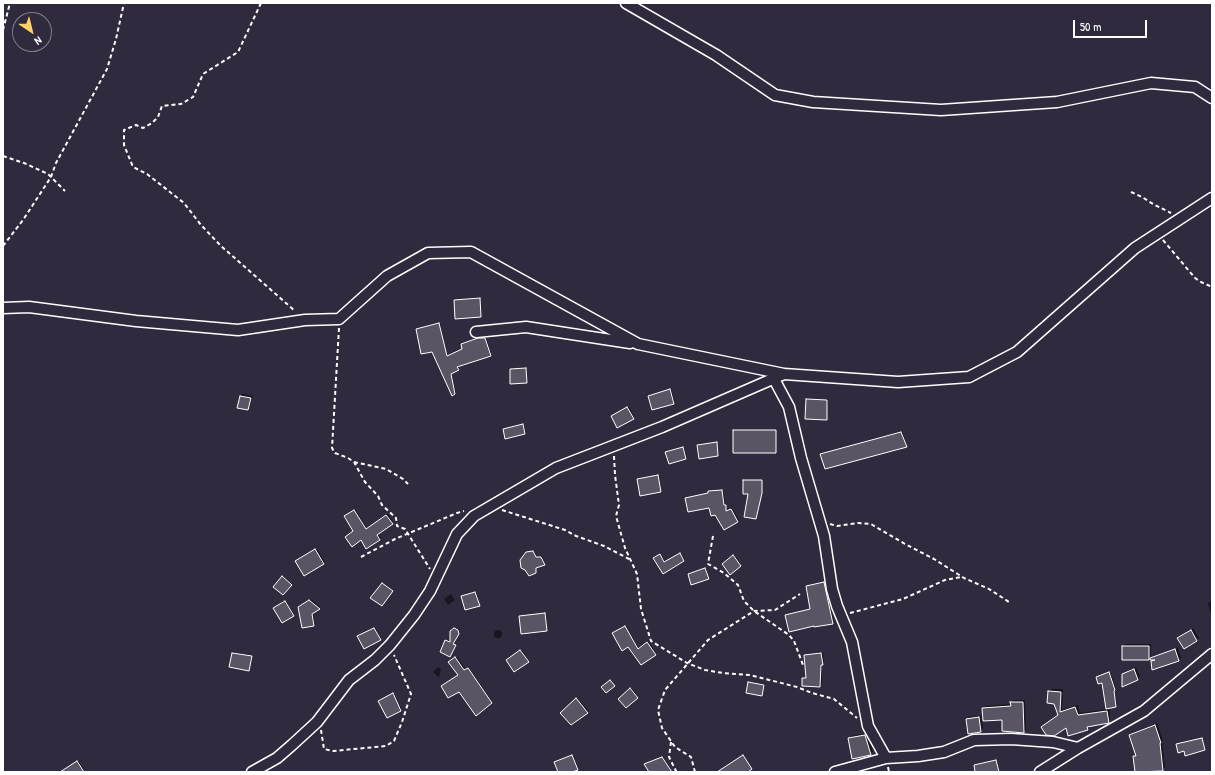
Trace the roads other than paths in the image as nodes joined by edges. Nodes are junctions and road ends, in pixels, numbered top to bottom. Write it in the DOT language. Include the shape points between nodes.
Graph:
graph roads {
  1 [pos="626,3"];
  2 [pos="1212,98"];
  3 [pos="1211,201"];
  4 [pos="3,308"];
  5 [pos="476,332"];
  6 [pos="638,344"];
  7 [pos="784,374"];
  8 [pos="774,379"];
  9 [pos="1212,654"];
  10 [pos="1078,748"];
  11 [pos="886,758"];
  12 [pos="252,772"];
  13 [pos="835,772"];
  14 [pos="1040,772"];
  1 -- 2 [label="street" via="716,55 774,95 813,102 941,110 1057,102 1151,84 1194,87"];
  3 -- 7 [label="street" via="1135,248 1017,352 969,377 898,382"];
  4 -- 6 [label="street" via="29,307 238,330 305,320 339,318 388,276 428,253 471,252"];
  5 -- 6 [label="street" via="526,328"];
  6 -- 7 [label="street"];
  7 -- 8 [label="street"];
  8 -- 11 [label="street" via="789,407 824,536 832,589 852,642 868,726"];
  8 -- 12 [label="street" via="684,418 556,468 474,516 457,534 430,591 390,646 349,680 319,719 277,758"];
  9 -- 10 [label="street" via="1144,711"];
  10 -- 11 [label="street" via="1053,742 974,740 944,752"];
  10 -- 14 [label="street"];
  11 -- 13 [label="street"];
}
